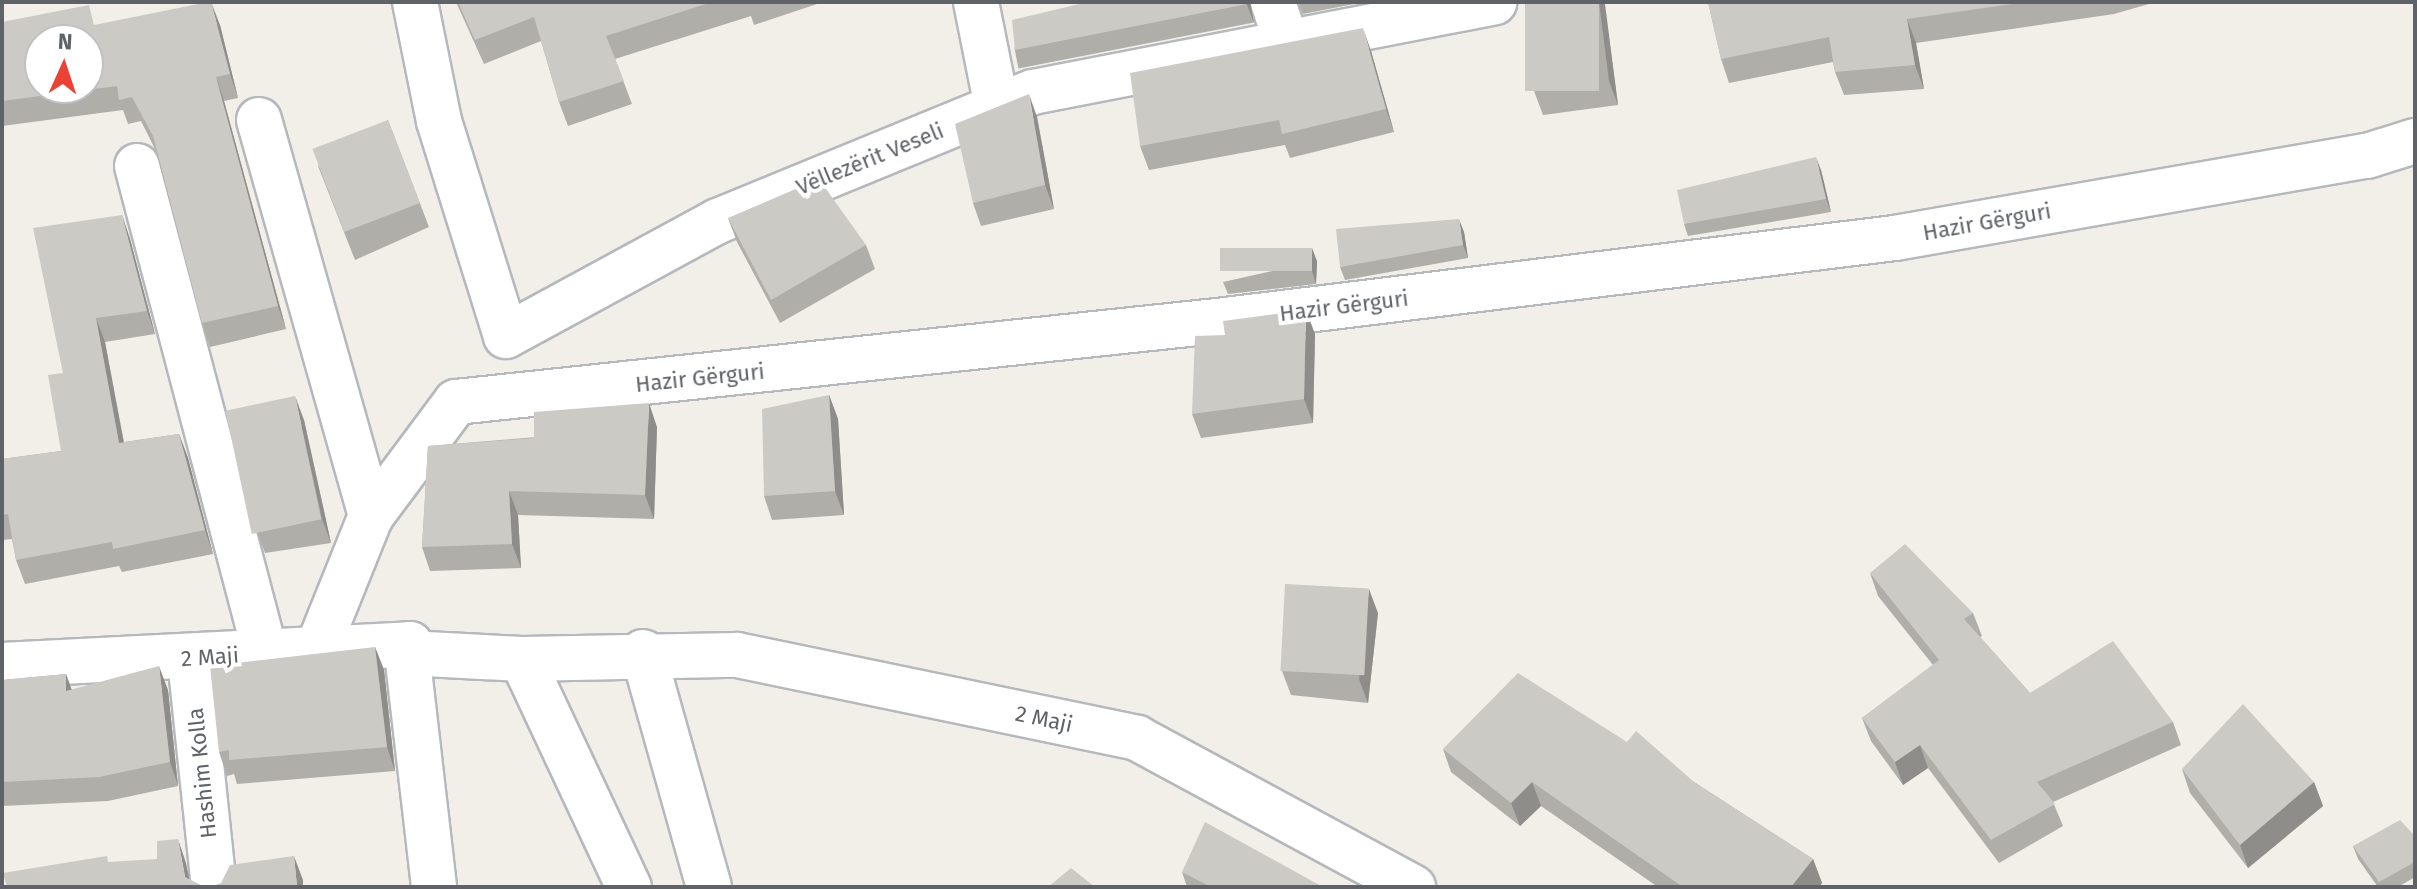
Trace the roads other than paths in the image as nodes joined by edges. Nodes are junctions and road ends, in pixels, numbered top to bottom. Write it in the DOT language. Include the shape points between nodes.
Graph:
graph roads {
  1 [pos="415,2"];
  2 [pos="976,2"];
  3 [pos="1494,2"];
  4 [pos="1280,22"];
  5 [pos="997,107"];
  6 [pos="259,120"];
  7 [pos="2415,141"];
  8 [pos="137,166"];
  9 [pos="506,336"];
  10 [pos="456,402"];
  11 [pos="371,516"];
  12 [pos="317,650"];
  13 [pos="265,652"];
  14 [pos="643,652"];
  15 [pos="407,653"];
  16 [pos="190,659"];
  17 [pos="522,659"];
  18 [pos="2,665"];
  19 [pos="214,887"];
  20 [pos="434,887"];
  21 [pos="629,887"];
  22 [pos="709,887"];
  23 [pos="1413,887"];
  1 -- 9 [label="street" via="439,121"];
  2 -- 5 [label="street"];
  3 -- 4 [label="street, Vëllezërit Veseli"];
  4 -- 5 [label="street, Vëllezërit Veseli" via="1033,92"];
  5 -- 9 [label="street, Vëllezërit Veseli" via="718,221"];
  6 -- 11 [label="street"];
  7 -- 10 [label="street, Hazir Gërguri" via="2367,156 1895,238 1217,321"];
  8 -- 13 [label="street"];
  9 -- 10 [label="street, Vëllezërit Veseli"];
  10 -- 11 [label="street"];
  11 -- 12 [label="street"];
  12 -- 13 [label="street, 2 Maji"];
  12 -- 15 [label="street, 2 Maji" via="410,644"];
  13 -- 16 [label="street, 2 Maji"];
  14 -- 17 [label="street, 2 Maji"];
  14 -- 22 [label="street"];
  14 -- 23 [label="street, 2 Maji" via="737,655 1137,738"];
  15 -- 17 [label="street, 2 Maji"];
  15 -- 20 [label="street"];
  16 -- 18 [label="street, 2 Maji"];
  16 -- 19 [label="street, Hashim Kolla"];
  17 -- 21 [label="street"];
}
